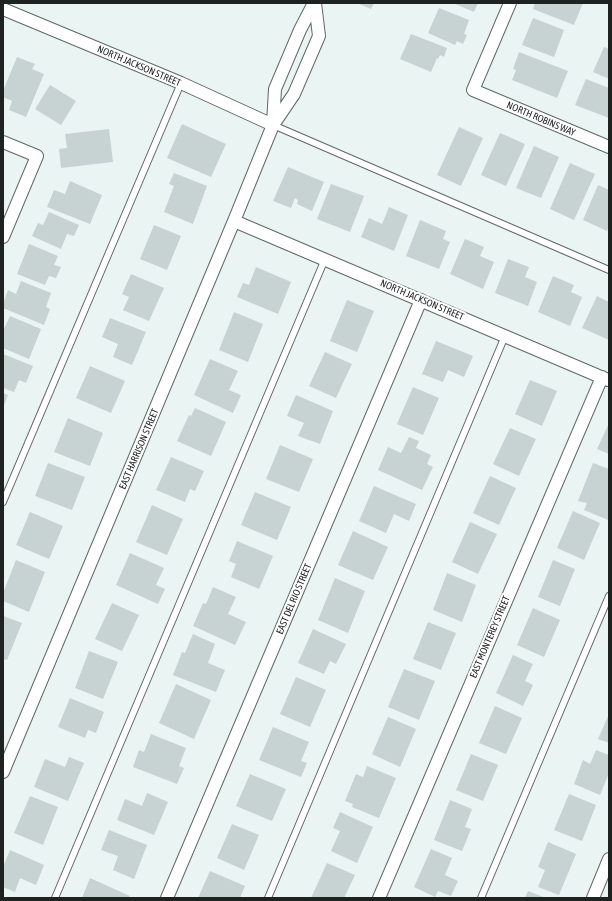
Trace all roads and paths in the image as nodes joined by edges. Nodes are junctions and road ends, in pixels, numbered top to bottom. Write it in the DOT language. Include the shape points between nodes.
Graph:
graph roads {
  1 [pos="314,3"];
  2 [pos="510,3"];
  3 [pos="3,9"];
  4 [pos="180,83"];
  5 [pos="273,125"];
  6 [pos="3,142"];
  7 [pos="609,147"];
  8 [pos="234,221"];
  9 [pos="3,237"];
  10 [pos="325,259"];
  11 [pos="609,270"];
  12 [pos="421,300"];
  13 [pos="505,336"];
  14 [pos="605,378"];
  15 [pos="3,502"];
  16 [pos="609,596"];
  17 [pos="3,772"];
  18 [pos="609,859"];
  19 [pos="55,898"];
  20 [pos="167,898"];
  21 [pos="268,898"];
  22 [pos="379,898"];
  23 [pos="481,898"];
  24 [pos="593,898"];
  1 -- 5 [label="street, EAST HARRISON STREET" via="275,89"];
  1 -- 5 [label="street, EAST HARRISON STREET" via="319,36 294,94"];
  2 -- 7 [label="street, NORTH ROBINS WAY" via="473,90"];
  3 -- 4 [label="street, NORTH JACKSON STREET"];
  4 -- 5 [label="street, NORTH JACKSON STREET"];
  4 -- 15 [label="lane"];
  5 -- 8 [label="street, EAST HARRISON STREET"];
  5 -- 11 [label="lane"];
  6 -- 9 [label="street" via="37,156"];
  8 -- 10 [label="street, NORTH JACKSON STREET"];
  8 -- 17 [label="street, EAST HARRISON STREET"];
  10 -- 12 [label="street, NORTH JACKSON STREET"];
  10 -- 19 [label="lane"];
  12 -- 13 [label="street, NORTH JACKSON STREET"];
  12 -- 20 [label="street, EAST DEL RIO STREET"];
  13 -- 14 [label="street, NORTH JACKSON STREET"];
  13 -- 21 [label="lane"];
  14 -- 22 [label="street, EAST MONTEREY STREET"];
  16 -- 23 [label="lane"];
  18 -- 24 [label="street"];
}
